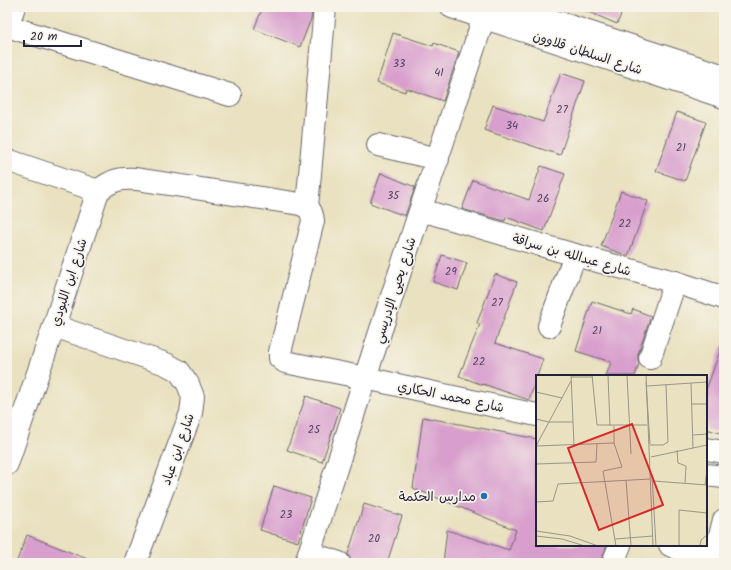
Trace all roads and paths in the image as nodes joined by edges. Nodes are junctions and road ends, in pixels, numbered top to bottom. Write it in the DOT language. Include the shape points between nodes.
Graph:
graph roads {
  1 [pos="14,7"];
  2 [pos="325,7"];
  3 [pos="452,7"];
  4 [pos="511,7"];
  5 [pos="484,17"];
  6 [pos="7,26"];
  7 [pos="724,76"];
  8 [pos="230,95"];
  9 [pos="724,97"];
  10 [pos="378,145"];
  11 [pos="438,159"];
  12 [pos="7,160"];
  13 [pos="98,191"];
  14 [pos="308,207"];
  15 [pos="421,210"];
  16 [pos="575,255"];
  17 [pos="675,282"];
  18 [pos="724,298"];
  19 [pos="54,326"];
  20 [pos="548,326"];
  21 [pos="650,358"];
  22 [pos="365,378"];
  23 [pos="536,415"];
  24 [pos="707,449"];
  25 [pos="724,452"];
  26 [pos="7,464"];
  27 [pos="707,475"];
  28 [pos="724,477"];
  29 [pos="724,520"];
  30 [pos="620,546"];
  31 [pos="672,546"];
  32 [pos="307,558"];
  33 [pos="719,559"];
  34 [pos="135,563"];
  35 [pos="339,563"];
  36 [pos="613,563"];
  1 -- 6 [label="street"];
  2 -- 14 [label="street"];
  3 -- 5 [label="street, شارع السلطان قلاوون"];
  4 -- 7 [label="street, شارع السلطان قلاوون"];
  5 -- 9 [label="street, شارع السلطان قلاوون"];
  5 -- 11 [label="street, شارع يحيى الإدريسي"];
  6 -- 8 [label="street"];
  10 -- 11 [label="street"];
  11 -- 15 [label="street, شارع يحيى الإدريسي"];
  12 -- 13 [label="street"];
  13 -- 14 [label="street" via="114,180 123,178"];
  13 -- 19 [label="street, شارع ابن اللبودي"];
  14 -- 22 [label="street, شارع محمد الحكاري" via="313,214 313,221 280,358 284,362"];
  15 -- 16 [label="street, شارع عبدالله بن سراقة"];
  15 -- 22 [label="street, شارع يحيى الإدريسي"];
  16 -- 17 [label="street, شارع عبدالله بن سراقة"];
  16 -- 20 [label="street"];
  17 -- 18 [label="street, شارع عبدالله بن سراقة"];
  17 -- 21 [label="street"];
  19 -- 26 [label="street, شارع ابن اللبودي"];
  19 -- 34 [label="street, شارع ابن عباد" via="166,364 179,371 193,396 191,413"];
  22 -- 23 [label="street, شارع محمد الحكاري"];
  22 -- 32 [label="street, شارع يحيى الإدريسي"];
  24 -- 25 [label="street"];
  27 -- 28 [label="street"];
  29 -- 33 [label="street"];
  30 -- 36 [label="street"];
  31 -- 33 [label="street"];
  32 -- 35 [label="street"];
}
